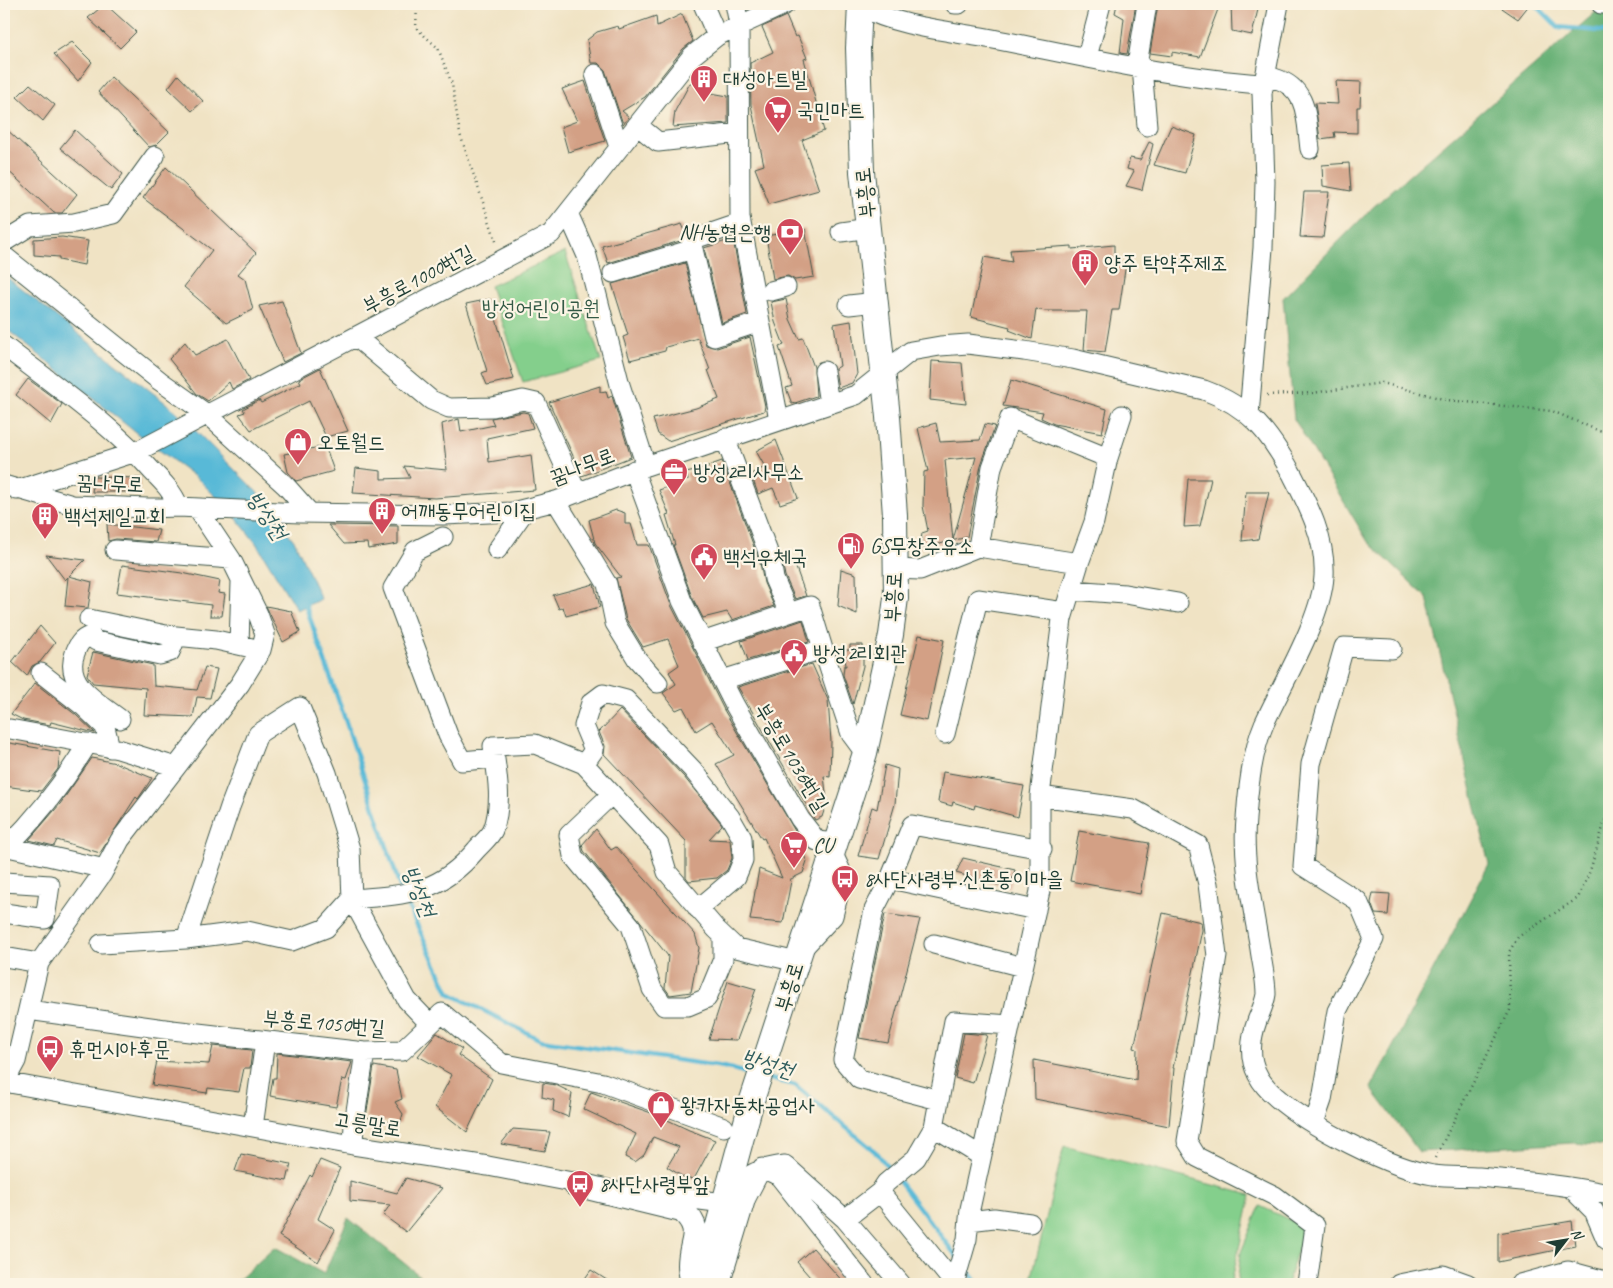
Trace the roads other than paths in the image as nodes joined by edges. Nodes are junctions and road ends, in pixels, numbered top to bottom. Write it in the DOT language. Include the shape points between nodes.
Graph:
graph roads {
  1 [pos="703,4"];
  2 [pos="735,4"];
  3 [pos="786,4"];
  4 [pos="955,4"];
  5 [pos="959,4"];
  6 [pos="1101,4"];
  7 [pos="1147,4"];
  8 [pos="1601,4"];
  9 [pos="1609,4"];
  10 [pos="860,5"];
  11 [pos="1273,5"];
  12 [pos="738,24"];
  13 [pos="717,36"];
  14 [pos="1087,57"];
  15 [pos="1142,67"];
  16 [pos="595,74"];
  17 [pos="1263,84"];
  18 [pos="637,125"];
  19 [pos="1147,126"];
  20 [pos="739,133"];
  21 [pos="619,147"];
  22 [pos="1310,149"];
  23 [pos="646,150"];
  24 [pos="155,156"];
  25 [pos="568,213"];
  26 [pos="741,223"];
  27 [pos="869,228"];
  28 [pos="841,232"];
  29 [pos="4,242"];
  30 [pos="693,248"];
  31 [pos="4,256"];
  32 [pos="613,274"];
  33 [pos="877,302"];
  34 [pos="849,305"];
  35 [pos="760,322"];
  36 [pos="356,337"];
  37 [pos="8,351"];
  38 [pos="824,371"];
  39 [pos="883,372"];
  40 [pos="829,404"];
  41 [pos="1122,415"];
  42 [pos="1250,415"];
  43 [pos="201,419"];
  44 [pos="779,420"];
  45 [pos="725,438"];
  46 [pos="136,452"];
  47 [pos="1108,458"];
  48 [pos="640,468"];
  49 [pos="8,490"];
  50 [pos="577,493"];
  51 [pos="556,501"];
  52 [pos="193,508"];
  53 [pos="526,509"];
  54 [pos="305,513"];
  55 [pos="442,537"];
  56 [pos="978,547"];
  57 [pos="115,550"];
  58 [pos="497,550"];
  59 [pos="231,558"];
  60 [pos="1079,563"];
  61 [pos="895,569"];
  62 [pos="241,578"];
  63 [pos="1071,590"];
  64 [pos="1178,603"];
  65 [pos="788,611"];
  66 [pos="1064,612"];
  67 [pos="89,619"];
  68 [pos="218,627"];
  69 [pos="172,636"];
  70 [pos="239,636"];
  71 [pos="702,642"];
  72 [pos="823,649"];
  73 [pos="1392,649"];
  74 [pos="261,650"];
  75 [pos="41,673"];
  76 [pos="722,680"];
  77 [pos="658,683"];
  78 [pos="120,719"];
  79 [pos="10,729"];
  80 [pos="945,734"];
  81 [pos="88,743"];
  82 [pos="110,748"];
  83 [pos="865,753"];
  84 [pos="495,758"];
  85 [pos="584,764"];
  86 [pos="176,767"];
  87 [pos="612,794"];
  88 [pos="1040,796"];
  89 [pos="5,846"];
  90 [pos="834,848"];
  91 [pos="1042,849"];
  92 [pos="105,869"];
  93 [pos="890,879"];
  94 [pos="4,882"];
  95 [pos="352,898"];
  96 [pos="698,909"];
  97 [pos="1036,910"];
  98 [pos="4,913"];
  99 [pos="723,936"];
  100 [pos="186,939"];
  101 [pos="101,944"];
  102 [pos="934,944"];
  103 [pos="4,957"];
  104 [pos="798,957"];
  105 [pos="39,963"];
  106 [pos="1023,967"];
  107 [pos="28,1010"];
  108 [pos="430,1024"];
  109 [pos="1010,1025"];
  110 [pos="265,1041"];
  111 [pos="366,1052"];
  112 [pos="4,1083"];
  113 [pos="939,1100"];
  114 [pos="1314,1124"];
  115 [pos="934,1126"];
  116 [pos="253,1127"];
  117 [pos="724,1127"];
  118 [pos="353,1145"];
  119 [pos="981,1156"];
  120 [pos="762,1168"];
  121 [pos="575,1184"];
  122 [pos="1570,1187"];
  123 [pos="883,1188"];
  124 [pos="1609,1194"];
  125 [pos="724,1203"];
  126 [pos="845,1219"];
  127 [pos="1030,1223"];
  128 [pos="968,1230"];
  129 [pos="1609,1241"];
  130 [pos="955,1280"];
  131 [pos="1609,1282"];
  132 [pos="693,1284"];
  133 [pos="702,1284"];
  134 [pos="720,1284"];
  135 [pos="864,1284"];
  136 [pos="901,1284"];
  137 [pos="1309,1284"];
  138 [pos="1399,1284"];
  139 [pos="1468,1284"];
  140 [pos="1520,1284"];
  1 -- 13 [label="street"];
  2 -- 12 [label="street"];
  3 -- 12 [label="street, 부흥로1000번길"];
  4 -- 5 [label="street"];
  6 -- 14 [label="street"];
  7 -- 15 [label="street" via="1138,59"];
  8 -- 9 [label="street"];
  10 -- 14 [label="street" via="879,17"];
  10 -- 27 [label="main road, 부흥로" via="859,128"];
  11 -- 17 [label="street"];
  12 -- 13 [label="street, 부흥로1000번길"];
  12 -- 20 [label="street"];
  13 -- 18 [label="street, 부흥로1000번길" via="692,56"];
  14 -- 15 [label="street"];
  15 -- 17 [label="street" via="1244,84"];
  15 -- 19 [label="street"];
  16 -- 21 [label="street"];
  17 -- 22 [label="street" via="1274,78 1287,82 1302,97"];
  17 -- 42 [label="street" via="1263,248"];
  18 -- 20 [label="street" via="658,142 690,142"];
  18 -- 21 [label="street, 부흥로1000번길"];
  18 -- 23 [label="street"];
  20 -- 26 [label="street"];
  21 -- 25 [label="street, 부흥로1000번길"];
  24 -- 29 [label="street" via="113,214 74,223 30,226"];
  25 -- 36 [label="street, 부흥로1000번길" via="551,234"];
  25 -- 48 [label="street, 부흥로1036번길" via="586,256"];
  26 -- 30 [label="street" via="691,240"];
  26 -- 35 [label="street"];
  27 -- 28 [label="street"];
  27 -- 33 [label="main road, 부흥로"];
  30 -- 32 [label="street"];
  30 -- 35 [label="street" via="714,337"];
  31 -- 43 [label="street" via="160,381"];
  33 -- 34 [label="street"];
  33 -- 39 [label="main road, 부흥로"];
  35 -- 44 [label="street"];
  36 -- 43 [label="street, 부흥로1000번길"];
  36 -- 50 [label="street" via="431,400 448,408 493,407 523,400 536,403"];
  37 -- 46 [label="street" via="96,416"];
  38 -- 40 [label="street"];
  39 -- 40 [label="street, 꿈나무로" via="856,396"];
  39 -- 42 [label="street, 꿈나무로" via="912,351 954,344 989,346 1073,359 1204,390"];
  39 -- 61 [label="main road, 부흥로" via="893,466"];
  40 -- 44 [label="street, 꿈나무로"];
  41 -- 47 [label="street"];
  42 -- 114 [label="street, 꿈나무로" via="1276,445 1312,512 1324,569 1319,603 1258,741 1245,835 1266,997 1250,1050 1255,1074 1274,1096"];
  43 -- 46 [label="street, 부흥로1000번길"];
  43 -- 54 [label="street" via="286,486"];
  44 -- 45 [label="street, 꿈나무로"];
  45 -- 48 [label="street, 꿈나무로"];
  45 -- 65 [label="street"];
  46 -- 49 [label="street, 꿈나무로"];
  46 -- 52 [label="street" via="174,494"];
  47 -- 56 [label="street" via="1010,418 992,467"];
  47 -- 60 [label="street" via="1094,522"];
  48 -- 50 [label="street, 꿈나무로"];
  48 -- 71 [label="street, 부흥로1036번길" via="682,601"];
  49 -- 52 [label="street, 꿈나무로" via="73,505"];
  50 -- 51 [label="street, 꿈나무로"];
  51 -- 53 [label="street, 꿈나무로"];
  51 -- 77 [label="street" via="607,584 615,623 637,659"];
  52 -- 54 [label="street, 꿈나무로"];
  52 -- 59 [label="street"];
  53 -- 54 [label="street, 꿈나무로" via="444,516"];
  53 -- 58 [label="street"];
  55 -- 84 [label="street" via="415,551 393,588 448,734 462,760"];
  56 -- 60 [label="street"];
  56 -- 61 [label="street" via="920,570"];
  57 -- 59 [label="street"];
  59 -- 62 [label="street"];
  60 -- 63 [label="street"];
  61 -- 83 [label="main road, 부흥로" via="896,598 891,635"];
  62 -- 70 [label="street"];
  62 -- 74 [label="street" via="266,634"];
  63 -- 64 [label="street" via="1125,594"];
  63 -- 66 [label="street"];
  65 -- 71 [label="street"];
  65 -- 72 [label="street" via="810,606"];
  66 -- 80 [label="street" via="978,599"];
  66 -- 88 [label="street"];
  67 -- 69 [label="street"];
  68 -- 70 [label="street"];
  69 -- 70 [label="street" via="216,640"];
  69 -- 78 [label="street" via="170,652 160,655 96,641 90,636 78,645 71,663 73,677 86,693"];
  70 -- 74 [label="street"];
  71 -- 76 [label="street, 부흥로1036번길"];
  72 -- 76 [label="street, 부흥로1036번길"];
  72 -- 83 [label="street" via="851,734"];
  73 -- 114 [label="street" via="1344,647 1311,764 1302,866 1358,902 1374,939 1337,1011 1322,1100"];
  74 -- 86 [label="street" via="240,684"];
  75 -- 82 [label="street" via="105,727"];
  76 -- 90 [label="street, 부흥로1036번길" via="800,819 818,841"];
  79 -- 81 [label="street"];
  81 -- 82 [label="street"];
  81 -- 89 [label="street" via="37,816"];
  82 -- 86 [label="street"];
  83 -- 90 [label="main road, 부흥로"];
  84 -- 85 [label="street" via="493,746 535,744"];
  84 -- 95 [label="street" via="500,790 493,831 461,868 444,881 418,891"];
  85 -- 87 [label="street"];
  85 -- 96 [label="street" via="594,750 584,726 591,703 603,694 626,700 693,770 730,817 742,838 743,860 731,882"];
  86 -- 92 [label="street" via="120,840"];
  87 -- 96 [label="street" via="659,845 667,872"];
  87 -- 99 [label="street" via="569,835 573,856 632,926 652,989 664,1006 688,1006 707,998 723,958"];
  88 -- 91 [label="street"];
  88 -- 137 [label="street" via="1133,809 1198,845 1208,884 1217,956 1187,1141 1197,1157 1275,1196 1315,1226"];
  89 -- 92 [label="street"];
  90 -- 104 [label="main road, 부흥로"];
  91 -- 93 [label="street" via="912,825"];
  91 -- 97 [label="street"];
  92 -- 105 [label="street"];
  93 -- 97 [label="street"];
  93 -- 113 [label="street" via="874,910 843,1060 859,1079"];
  94 -- 98 [label="street" via="50,884 46,919"];
  95 -- 100 [label="street" via="326,928 292,941 247,931"];
  95 -- 100 [label="street" via="350,849 327,774 300,707 258,734"];
  95 -- 108 [label="street" via="407,1000"];
  96 -- 99 [label="street"];
  97 -- 106 [label="street"];
  99 -- 104 [label="street" via="736,948"];
  100 -- 101 [label="street"];
  102 -- 106 [label="street"];
  103 -- 105 [label="street"];
  104 -- 125 [label="main road, 부흥로" via="752,1100"];
  105 -- 107 [label="street"];
  106 -- 109 [label="street"];
  107 -- 110 [label="street, 부흥로1050번길"];
  107 -- 112 [label="street" via="16,1061"];
  108 -- 111 [label="street, 부흥로1050번길" via="402,1051"];
  108 -- 117 [label="street, 부흥로1050번길" via="442,1012 501,1063 603,1083"];
  109 -- 113 [label="street" via="954,1021"];
  109 -- 119 [label="street"];
  110 -- 111 [label="street, 부흥로1050번길"];
  110 -- 116 [label="street"];
  111 -- 118 [label="street"];
  112 -- 116 [label="street, 고릉말로"];
  113 -- 115 [label="street"];
  114 -- 122 [label="street, 꿈나무로" via="1406,1168 1427,1173"];
  115 -- 119 [label="street"];
  115 -- 123 [label="street" via="916,1158"];
  116 -- 118 [label="street, 고릉말로"];
  118 -- 121 [label="street, 고릉말로" via="488,1166"];
  119 -- 128 [label="street"];
  120 -- 125 [label="street" via="749,1175"];
  120 -- 126 [label="street" via="785,1165"];
  120 -- 134 [label="street" via="746,1198"];
  120 -- 135 [label="street" via="779,1176"];
  121 -- 125 [label="street, 고릉말로"];
  121 -- 132 [label="main road" via="682,1210 695,1228 690,1264"];
  122 -- 124 [label="street, 꿈나무로"];
  122 -- 129 [label="street" via="1594,1211"];
  123 -- 126 [label="street"];
  123 -- 130 [label="street"];
  125 -- 133 [label="main road, 부흥로"];
  126 -- 136 [label="street"];
  127 -- 128 [label="street" via="994,1218"];
  128 -- 130 [label="street"];
  131 -- 140 [label="street" via="1568,1271"];
  138 -- 139 [label="street" via="1443,1275"];
}
